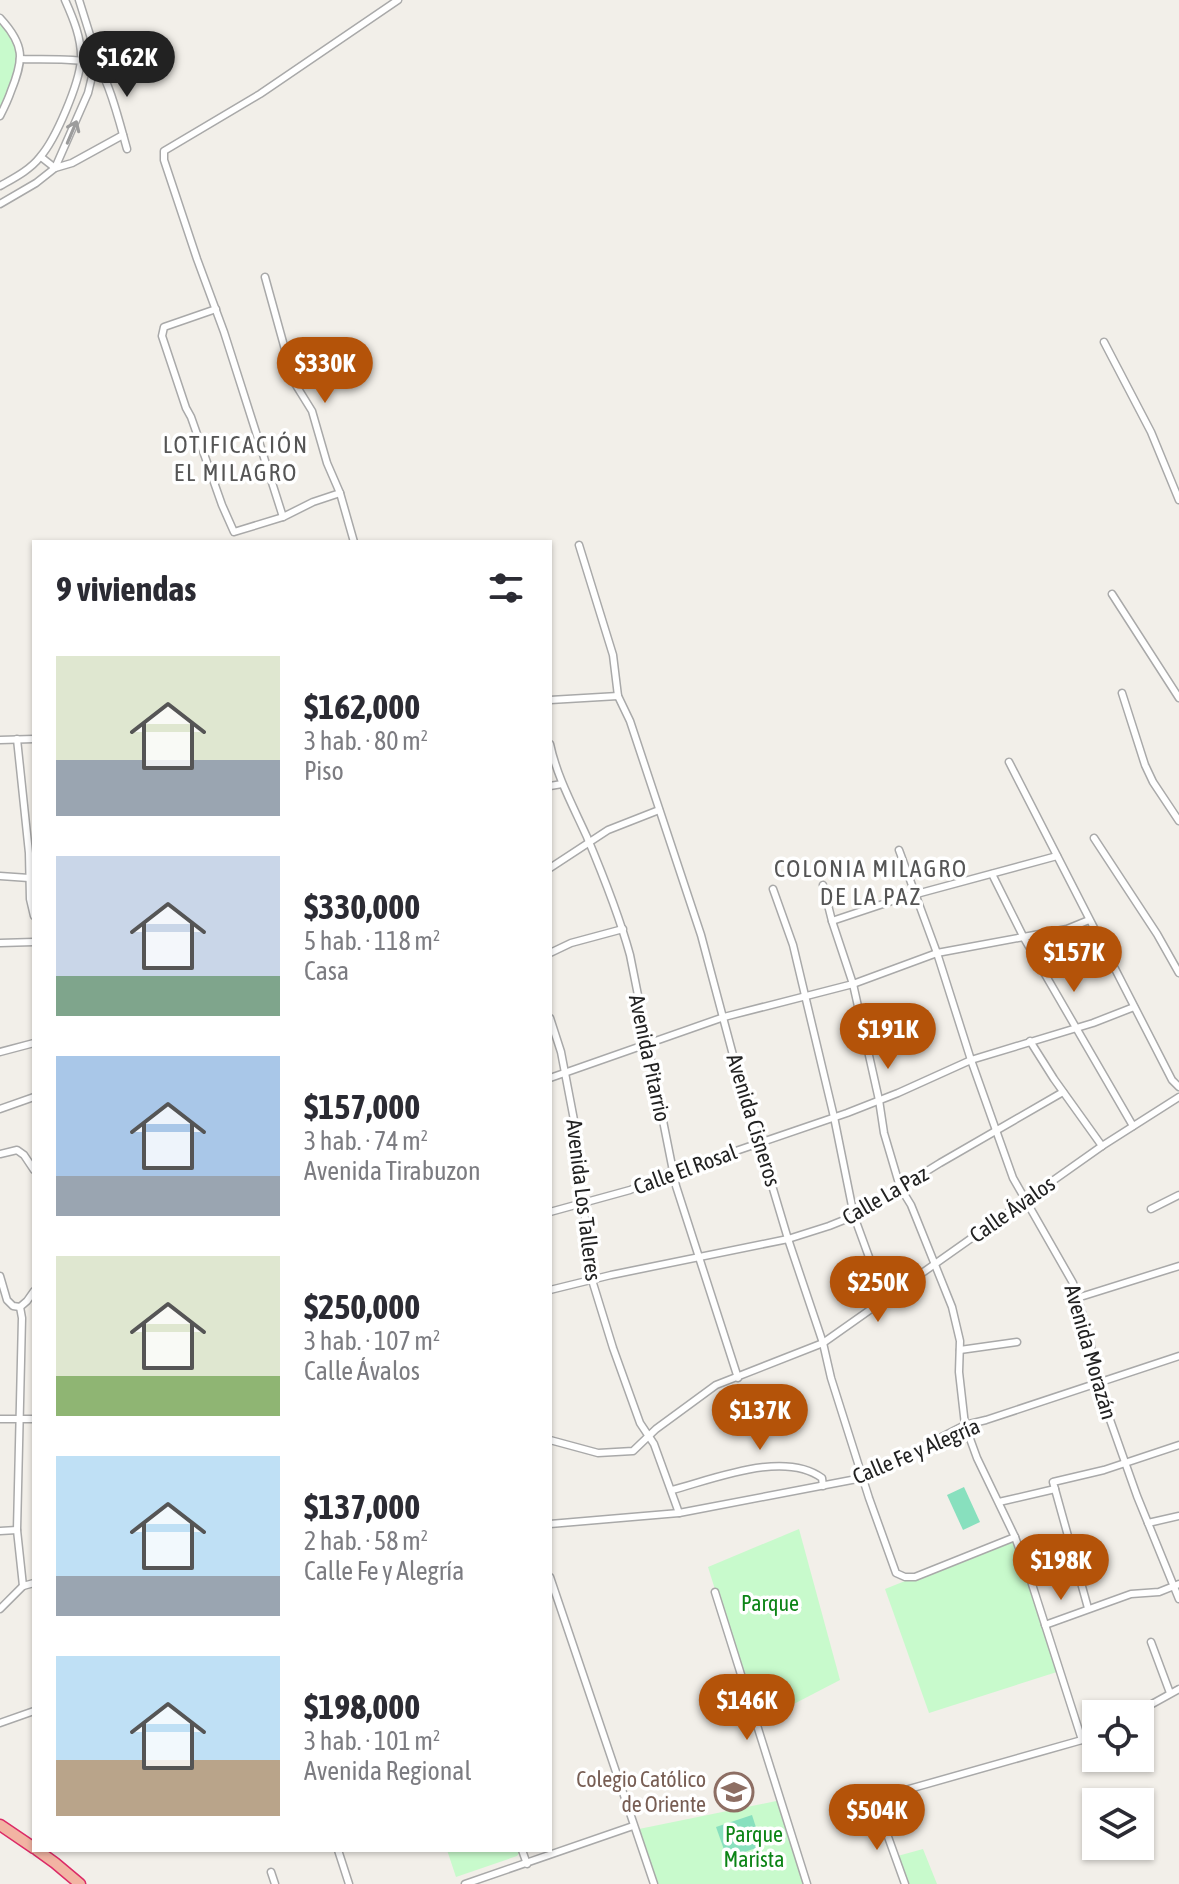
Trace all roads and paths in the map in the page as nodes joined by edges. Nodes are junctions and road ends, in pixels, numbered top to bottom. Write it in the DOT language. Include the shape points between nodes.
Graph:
graph roads {
  1 [pos="65,0"];
  2 [pos="79,0"];
  3 [pos="398,0"];
  4 [pos="0,18"];
  5 [pos="20,59"];
  6 [pos="81,60"];
  7 [pos="95,64"];
  8 [pos="0,116"];
  9 [pos="123,135"];
  10 [pos="127,149"];
  11 [pos="41,157"];
  12 [pos="55,168"];
  13 [pos="0,186"];
  14 [pos="0,204"];
  15 [pos="265,277"];
  16 [pos="216,309"];
  17 [pos="1104,342"];
  18 [pos="340,493"];
  19 [pos="1179,500"];
  20 [pos="283,517"];
  21 [pos="353,540"];
  22 [pos="579,545"];
  23 [pos="1112,594"];
  24 [pos="1122,693"];
  25 [pos="618,696"];
  26 [pos="1179,698"];
  27 [pos="552,700"];
  28 [pos="17,739"];
  29 [pos="32,739"];
  30 [pos="0,740"];
  31 [pos="552,751"];
  32 [pos="1009,762"];
  33 [pos="562,784"];
  34 [pos="552,786"];
  35 [pos="659,810"];
  36 [pos="1179,821"];
  37 [pos="1094,838"];
  38 [pos="589,842"];
  39 [pos="899,850"];
  40 [pos="1057,856"];
  41 [pos="552,867"];
  42 [pos="992,874"];
  43 [pos="0,876"];
  44 [pos="29,878"];
  45 [pos="823,885"];
  46 [pos="773,889"];
  47 [pos="915,895"];
  48 [pos="32,908"];
  49 [pos="1089,920"];
  50 [pos="832,921"];
  51 [pos="623,929"];
  52 [pos="1024,938"];
  53 [pos="32,942"];
  54 [pos="0,943"];
  55 [pos="552,952"];
  56 [pos="937,953"];
  57 [pos="1179,973"];
  58 [pos="853,984"];
  59 [pos="804,996"];
  60 [pos="1134,1007"];
  61 [pos="724,1017"];
  62 [pos="552,1024"];
  63 [pos="1075,1027"];
  64 [pos="1030,1041"];
  65 [pos="32,1044"];
  66 [pos="646,1044"];
  67 [pos="0,1052"];
  68 [pos="971,1060"];
  69 [pos="565,1073"];
  70 [pos="552,1077"];
  71 [pos="1179,1087"];
  72 [pos="1063,1092"];
  73 [pos="1179,1097"];
  74 [pos="32,1098"];
  75 [pos="879,1100"];
  76 [pos="0,1109"];
  77 [pos="834,1117"];
  78 [pos="1133,1126"];
  79 [pos="996,1130"];
  80 [pos="760,1142"];
  81 [pos="1102,1146"];
  82 [pos="0,1154"];
  83 [pos="32,1167"];
  84 [pos="673,1170"];
  85 [pos="900,1187"];
  86 [pos="1179,1195"];
  87 [pos="1026,1200"];
  88 [pos="582,1204"];
  89 [pos="1151,1209"];
  90 [pos="552,1212"];
  91 [pos="854,1216"];
  92 [pos="788,1239"];
  93 [pos="699,1257"];
  94 [pos="934,1264"];
  95 [pos="1179,1266"];
  96 [pos="0,1276"];
  97 [pos="592,1280"];
  98 [pos="552,1290"];
  99 [pos="32,1293"];
  100 [pos="1077,1298"];
  101 [pos="885,1301"];
  102 [pos="20,1307"];
  103 [pos="1017,1342"];
  104 [pos="823,1343"];
  105 [pos="960,1350"];
  106 [pos="1179,1356"];
  107 [pos="738,1378"];
  108 [pos="1097,1384"];
  109 [pos="0,1419"];
  110 [pos="32,1419"];
  111 [pos="19,1420"];
  112 [pos="965,1425"];
  113 [pos="649,1436"];
  114 [pos="552,1441"];
  115 [pos="1179,1445"];
  116 [pos="1125,1464"];
  117 [pos="862,1478"];
  118 [pos="823,1486"];
  119 [pos="1054,1486"];
  120 [pos="672,1490"];
  121 [pos="999,1502"];
  122 [pos="679,1513"];
  123 [pos="1179,1516"];
  124 [pos="1148,1523"];
  125 [pos="552,1524"];
  126 [pos="17,1530"];
  127 [pos="0,1531"];
  128 [pos="1015,1537"];
  129 [pos="552,1583"];
  130 [pos="32,1584"];
  131 [pos="1176,1585"];
  132 [pos="23,1586"];
  133 [pos="715,1592"];
  134 [pos="1179,1599"];
  135 [pos="1088,1608"];
  136 [pos="0,1609"];
  137 [pos="1045,1625"];
  138 [pos="1151,1642"];
  139 [pos="1179,1689"];
  140 [pos="1170,1693"];
  141 [pos="1154,1702"];
  142 [pos="32,1712"];
  143 [pos="0,1723"];
  144 [pos="1082,1740"];
  145 [pos="0,1825"];
  146 [pos="633,1826"];
  147 [pos="32,1847"];
  148 [pos="39,1852"];
  149 [pos="339,1852"];
  150 [pos="523,1852"];
  151 [pos="527,1864"];
  152 [pos="271,1872"];
  153 [pos="80,1884"];
  154 [pos="275,1884"];
  155 [pos="349,1884"];
  156 [pos="465,1884"];
  157 [pos="654,1884"];
  158 [pos="807,1884"];
  159 [pos="905,1884"];
  1 -- 6 [label="street"];
  2 -- 7 [label="street"];
  3 -- 16 [label="street" via="260,94 164,151"];
  4 -- 5 [label="street" via="13,34"];
  5 -- 6 [label="street"];
  5 -- 8 [label="street"];
  6 -- 7 [label="street"];
  6 -- 11 [label="street" via="69,101"];
  7 -- 9 [label="street" via="104,75"];
  12 -- 7 [label="street, one-way"];
  9 -- 10 [label="street"];
  9 -- 12 [label="street"];
  11 -- 12 [label="street"];
  11 -- 13 [label="street"];
  12 -- 14 [label="street"];
  15 -- 18 [label="street" via="294,382 312,411"];
  16 -- 20 [label="street"];
  16 -- 20 [label="street" via="164,327 162,336 234,532"];
  17 -- 19 [label="street"];
  18 -- 20 [label="street"];
  18 -- 21 [label="street"];
  22 -- 25 [label="street, Avenida Cisneros" via="613,655"];
  23 -- 26 [label="street"];
  24 -- 36 [label="street" via="1145,765"];
  25 -- 27 [label="street"];
  25 -- 35 [label="street, Avenida Cisneros"];
  28 -- 29 [label="street"];
  28 -- 30 [label="street"];
  28 -- 44 [label="street"];
  31 -- 33 [label="street, Avenida Pitarrio"];
  32 -- 40 [label="street"];
  33 -- 34 [label="street"];
  33 -- 38 [label="street, Avenida Pitarrio"];
  35 -- 38 [label="street"];
  35 -- 61 [label="street, Avenida Cisneros"];
  37 -- 57 [label="street"];
  38 -- 41 [label="street"];
  38 -- 51 [label="street, Avenida Pitarrio"];
  39 -- 47 [label="street, Avenida Morazán"];
  40 -- 42 [label="street"];
  40 -- 49 [label="street"];
  42 -- 47 [label="street"];
  42 -- 52 [label="street"];
  43 -- 44 [label="street"];
  44 -- 48 [label="street"];
  45 -- 50 [label="street"];
  46 -- 59 [label="street"];
  47 -- 50 [label="street"];
  47 -- 56 [label="street, Avenida Morazán"];
  49 -- 52 [label="street"];
  49 -- 60 [label="street"];
  50 -- 58 [label="street"];
  51 -- 55 [label="street"];
  51 -- 66 [label="street, Avenida Pitarrio"];
  52 -- 56 [label="street"];
  52 -- 63 [label="street"];
  53 -- 54 [label="street"];
  56 -- 58 [label="street"];
  56 -- 68 [label="street, Avenida Morazán"];
  58 -- 59 [label="street"];
  58 -- 75 [label="street"];
  59 -- 61 [label="street"];
  59 -- 77 [label="street"];
  60 -- 63 [label="street, Calle El Rosal"];
  60 -- 71 [label="street"];
  61 -- 66 [label="street"];
  61 -- 80 [label="street, Avenida Cisneros"];
  62 -- 69 [label="street, Avenida Los Talleres"];
  63 -- 64 [label="street, Calle El Rosal"];
  63 -- 78 [label="street"];
  64 -- 68 [label="street, Calle El Rosal"];
  64 -- 72 [label="street"];
  65 -- 67 [label="street"];
  66 -- 69 [label="street"];
  66 -- 84 [label="street, Avenida Pitarrio"];
  68 -- 75 [label="street, Calle El Rosal"];
  68 -- 79 [label="street, Avenida Morazán"];
  69 -- 70 [label="street"];
  69 -- 88 [label="street, Avenida Los Talleres"];
  72 -- 79 [label="street, Calle La Paz"];
  72 -- 81 [label="street"];
  73 -- 78 [label="street, Calle Ávalos"];
  74 -- 76 [label="street"];
  75 -- 77 [label="street, Calle El Rosal"];
  75 -- 85 [label="street"];
  77 -- 80 [label="street, Calle El Rosal"];
  77 -- 91 [label="street"];
  78 -- 81 [label="street, Calle Ávalos"];
  79 -- 85 [label="street, Calle La Paz"];
  79 -- 87 [label="street, Avenida Morazán"];
  80 -- 84 [label="street, Calle El Rosal"];
  80 -- 92 [label="street, Avenida Cisneros"];
  81 -- 87 [label="street, Calle Ávalos"];
  82 -- 83 [label="street" via="17,1150"];
  84 -- 88 [label="street, Calle El Rosal"];
  84 -- 93 [label="street, Avenida Pitarrio"];
  85 -- 91 [label="street, Calle La Paz"];
  85 -- 94 [label="street"];
  86 -- 89 [label="street"];
  87 -- 94 [label="street, Calle Ávalos"];
  87 -- 100 [label="street, Avenida Morazán"];
  88 -- 90 [label="street, Calle El Rosal"];
  88 -- 97 [label="street, Avenida Los Talleres"];
  91 -- 92 [label="street, Calle La Paz"];
  91 -- 101 [label="street"];
  92 -- 93 [label="street, Calle La Paz"];
  92 -- 104 [label="street, Avenida Cisneros"];
  93 -- 97 [label="street, Calle La Paz"];
  93 -- 107 [label="street, Avenida Pitarrio"];
  94 -- 101 [label="street, Calle Ávalos"];
  94 -- 105 [label="street" via="952,1307"];
  95 -- 100 [label="street"];
  96 -- 102 [label="street" via="7,1300"];
  97 -- 98 [label="street, Calle La Paz"];
  97 -- 113 [label="street, Avenida Los Talleres"];
  99 -- 102 [label="street"];
  100 -- 108 [label="street, Avenida Morazán"];
  101 -- 104 [label="street, Calle Ávalos"];
  102 -- 111 [label="street"];
  103 -- 105 [label="street"];
  104 -- 107 [label="street, Calle Ávalos"];
  104 -- 117 [label="street, Avenida Cisneros"];
  105 -- 112 [label="street"];
  106 -- 108 [label="street, Calle Fe y Alegría"];
  107 -- 113 [label="street, Calle Ávalos" via="716,1385"];
  108 -- 112 [label="street, Calle Fe y Alegría"];
  108 -- 116 [label="street, Avenida Morazán"];
  109 -- 111 [label="street"];
  110 -- 111 [label="street"];
  111 -- 126 [label="street"];
  112 -- 117 [label="street, Calle Fe y Alegría"];
  112 -- 121 [label="street"];
  113 -- 114 [label="street, Calle Ávalos" via="633,1451 598,1453"];
  113 -- 120 [label="street, Avenida Los Talleres"];
  115 -- 116 [label="street"];
  116 -- 119 [label="street"];
  116 -- 124 [label="street, Avenida Morazán"];
  117 -- 118 [label="street, Calle Fe y Alegría"];
  117 -- 128 [label="street, Avenida Cisneros" via="896,1573 905,1577"];
  118 -- 120 [label="street" via="812,1470 780,1465"];
  118 -- 122 [label="street, Calle Fe y Alegría"];
  119 -- 121 [label="street"];
  119 -- 135 [label="street"];
  120 -- 122 [label="street, Avenida Los Talleres"];
  121 -- 128 [label="street"];
  122 -- 125 [label="street, Calle Fe y Alegría"];
  123 -- 124 [label="street"];
  124 -- 131 [label="street, Avenida Morazán"];
  126 -- 127 [label="street"];
  126 -- 132 [label="street"];
  128 -- 137 [label="street"];
  129 -- 146 [label="street"];
  130 -- 132 [label="street"];
  131 -- 134 [label="street, Avenida Morazán"];
  131 -- 135 [label="street"];
  132 -- 136 [label="street"];
  133 -- 158 [label="street"];
  135 -- 137 [label="street"];
  137 -- 144 [label="street"];
  138 -- 140 [label="street"];
  139 -- 140 [label="street"];
  140 -- 141 [label="street"];
  142 -- 143 [label="street"];
  144 -- 159 [label="street" via="882,1801 878,1809"];
  145 -- 147 [label="highway"];
  146 -- 151 [label="street"];
  146 -- 157 [label="street"];
  148 -- 153 [label="highway"];
  149 -- 155 [label="street"];
  150 -- 151 [label="street"];
  151 -- 156 [label="street"];
  152 -- 154 [label="street"];
}
